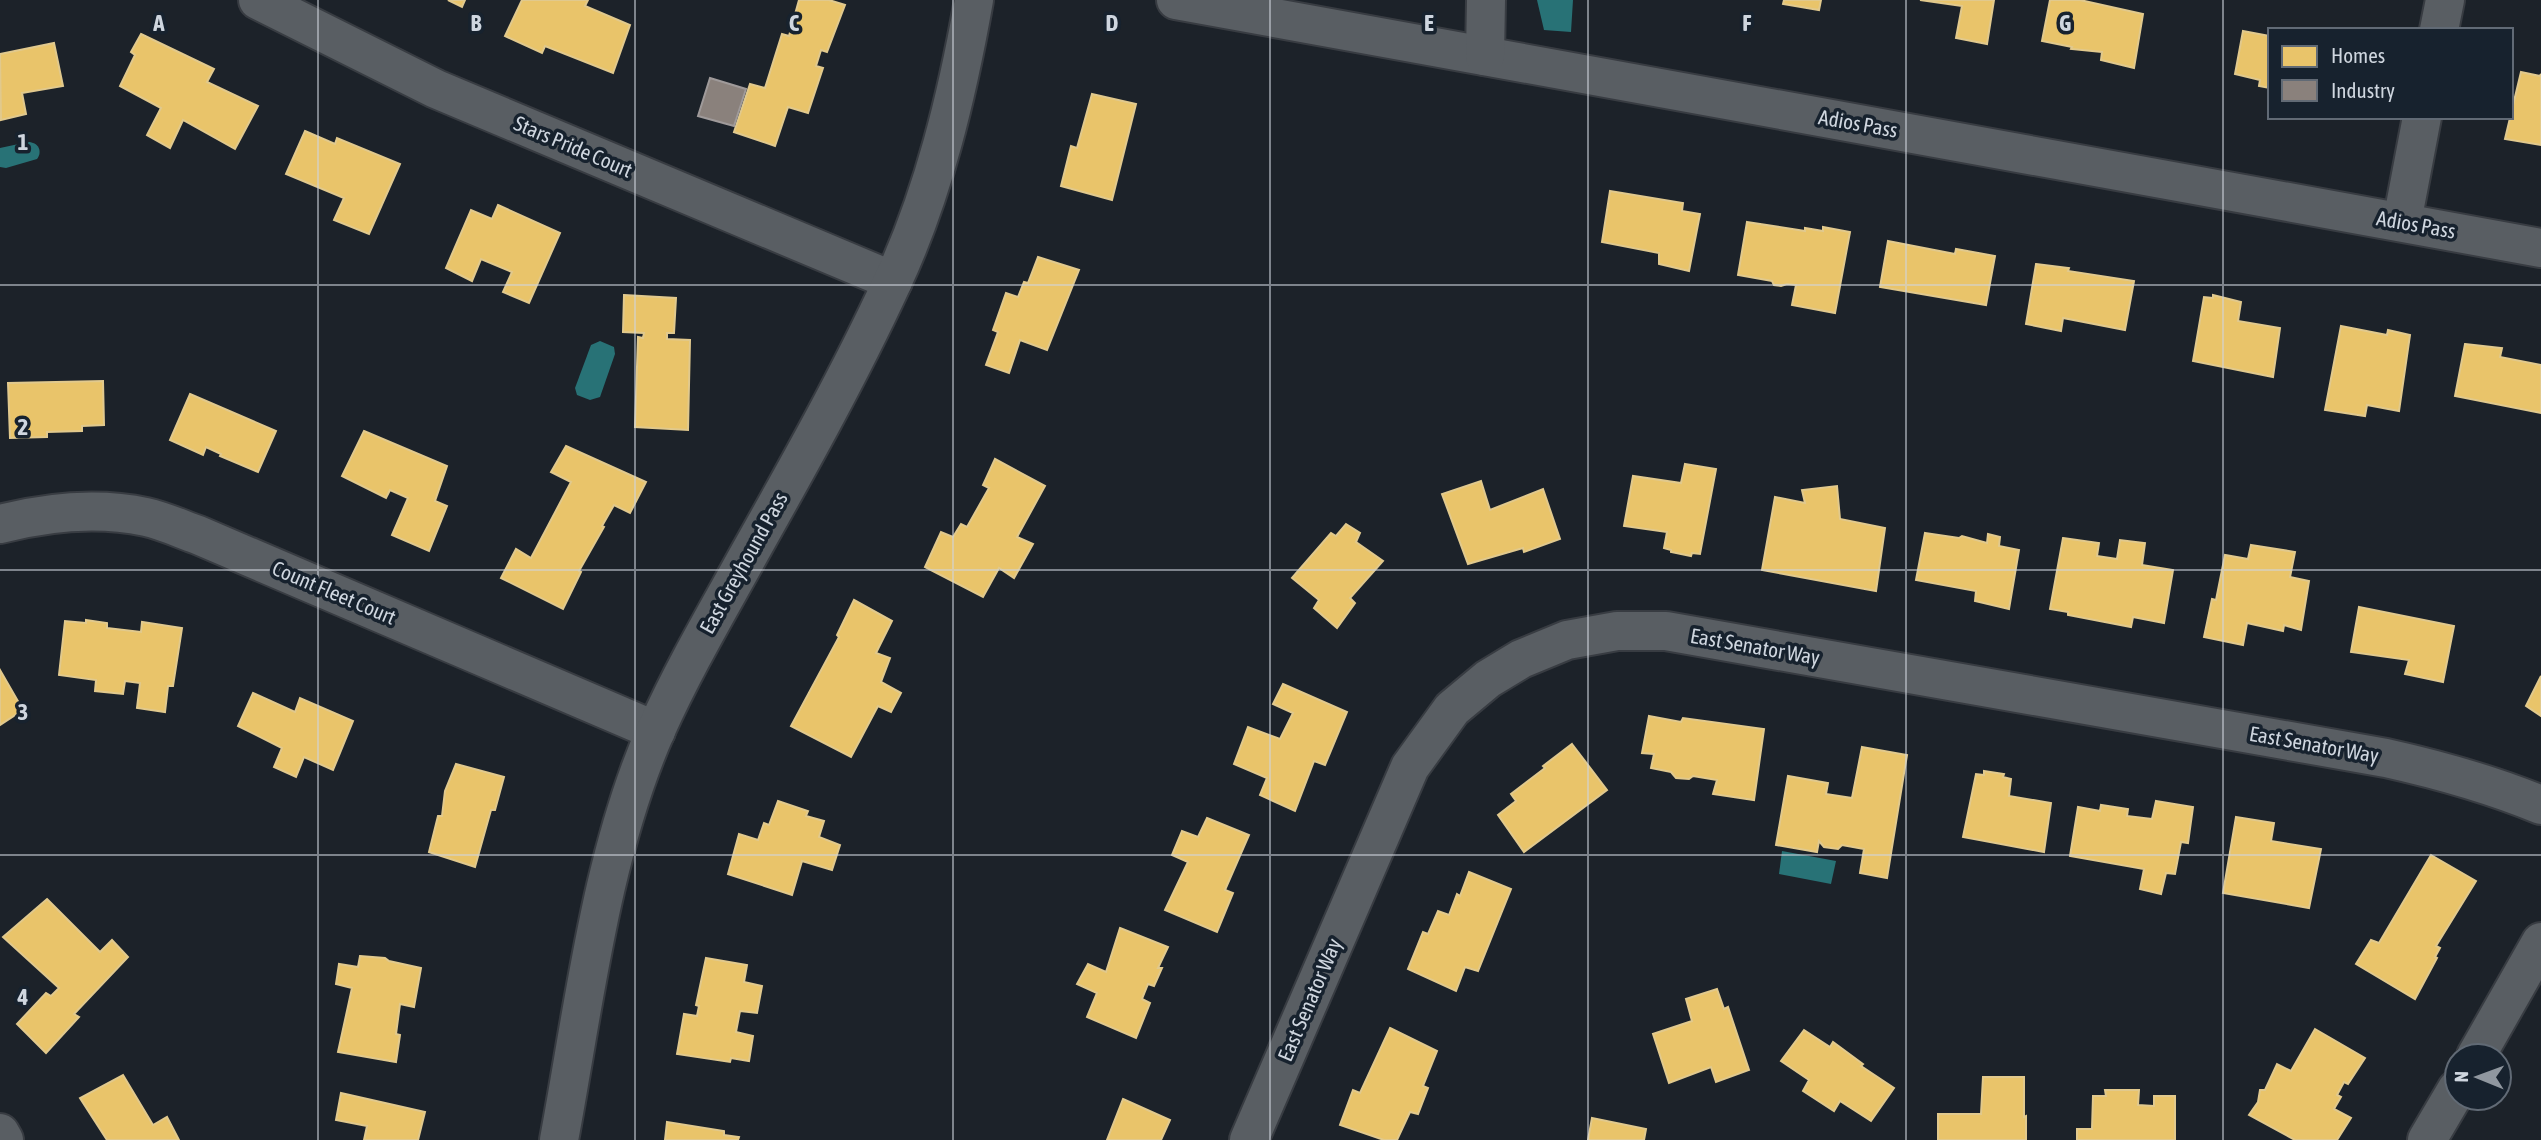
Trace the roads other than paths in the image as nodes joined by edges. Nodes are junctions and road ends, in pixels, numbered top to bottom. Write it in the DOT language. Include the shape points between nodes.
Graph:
graph roads {
  1 [pos="258,0"];
  2 [pos="974,0"];
  3 [pos="1176,0"];
  4 [pos="1486,0"];
  5 [pos="2445,0"];
  6 [pos="2439,28"];
  7 [pos="1485,56"];
  8 [pos="2422,119"];
  9 [pos="2402,222"];
  10 [pos="2541,248"];
  11 [pos="893,281"];
  12 [pos="0,524"];
  13 [pos="656,731"];
  14 [pos="2541,806"];
  15 [pos="2541,942"];
  16 [pos="2484,1042"];
  17 [pos="2443,1112"];
  18 [pos="0,1133"];
  19 [pos="4,1140"];
  20 [pos="559,1140"];
  21 [pos="1249,1140"];
  22 [pos="2427,1140"];
  1 -- 11 [label="street, Stars Pride Court" via="436,89"];
  2 -- 11 [label="street, East Greyhound Pass" via="945,135"];
  3 -- 7 [label="street, Adios Pass"];
  4 -- 7 [label="street"];
  5 -- 6 [label="street"];
  7 -- 9 [label="street, Adios Pass"];
  8 -- 9 [label="street"];
  9 -- 10 [label="street, Adios Pass"];
  11 -- 13 [label="street, East Greyhound Pass"];
  12 -- 13 [label="street, Count Fleet Court" via="99,511 148,517"];
  13 -- 20 [label="street, East Greyhound Pass" via="625,815 602,906"];
  14 -- 21 [label="street, East Senator Way" via="2491,785 2386,758 1666,631 1617,631 1567,640 1488,679 1452,709 1410,767"];
  15 -- 16 [label="street"];
  17 -- 22 [label="street"];
  18 -- 19 [label="street"];
}
